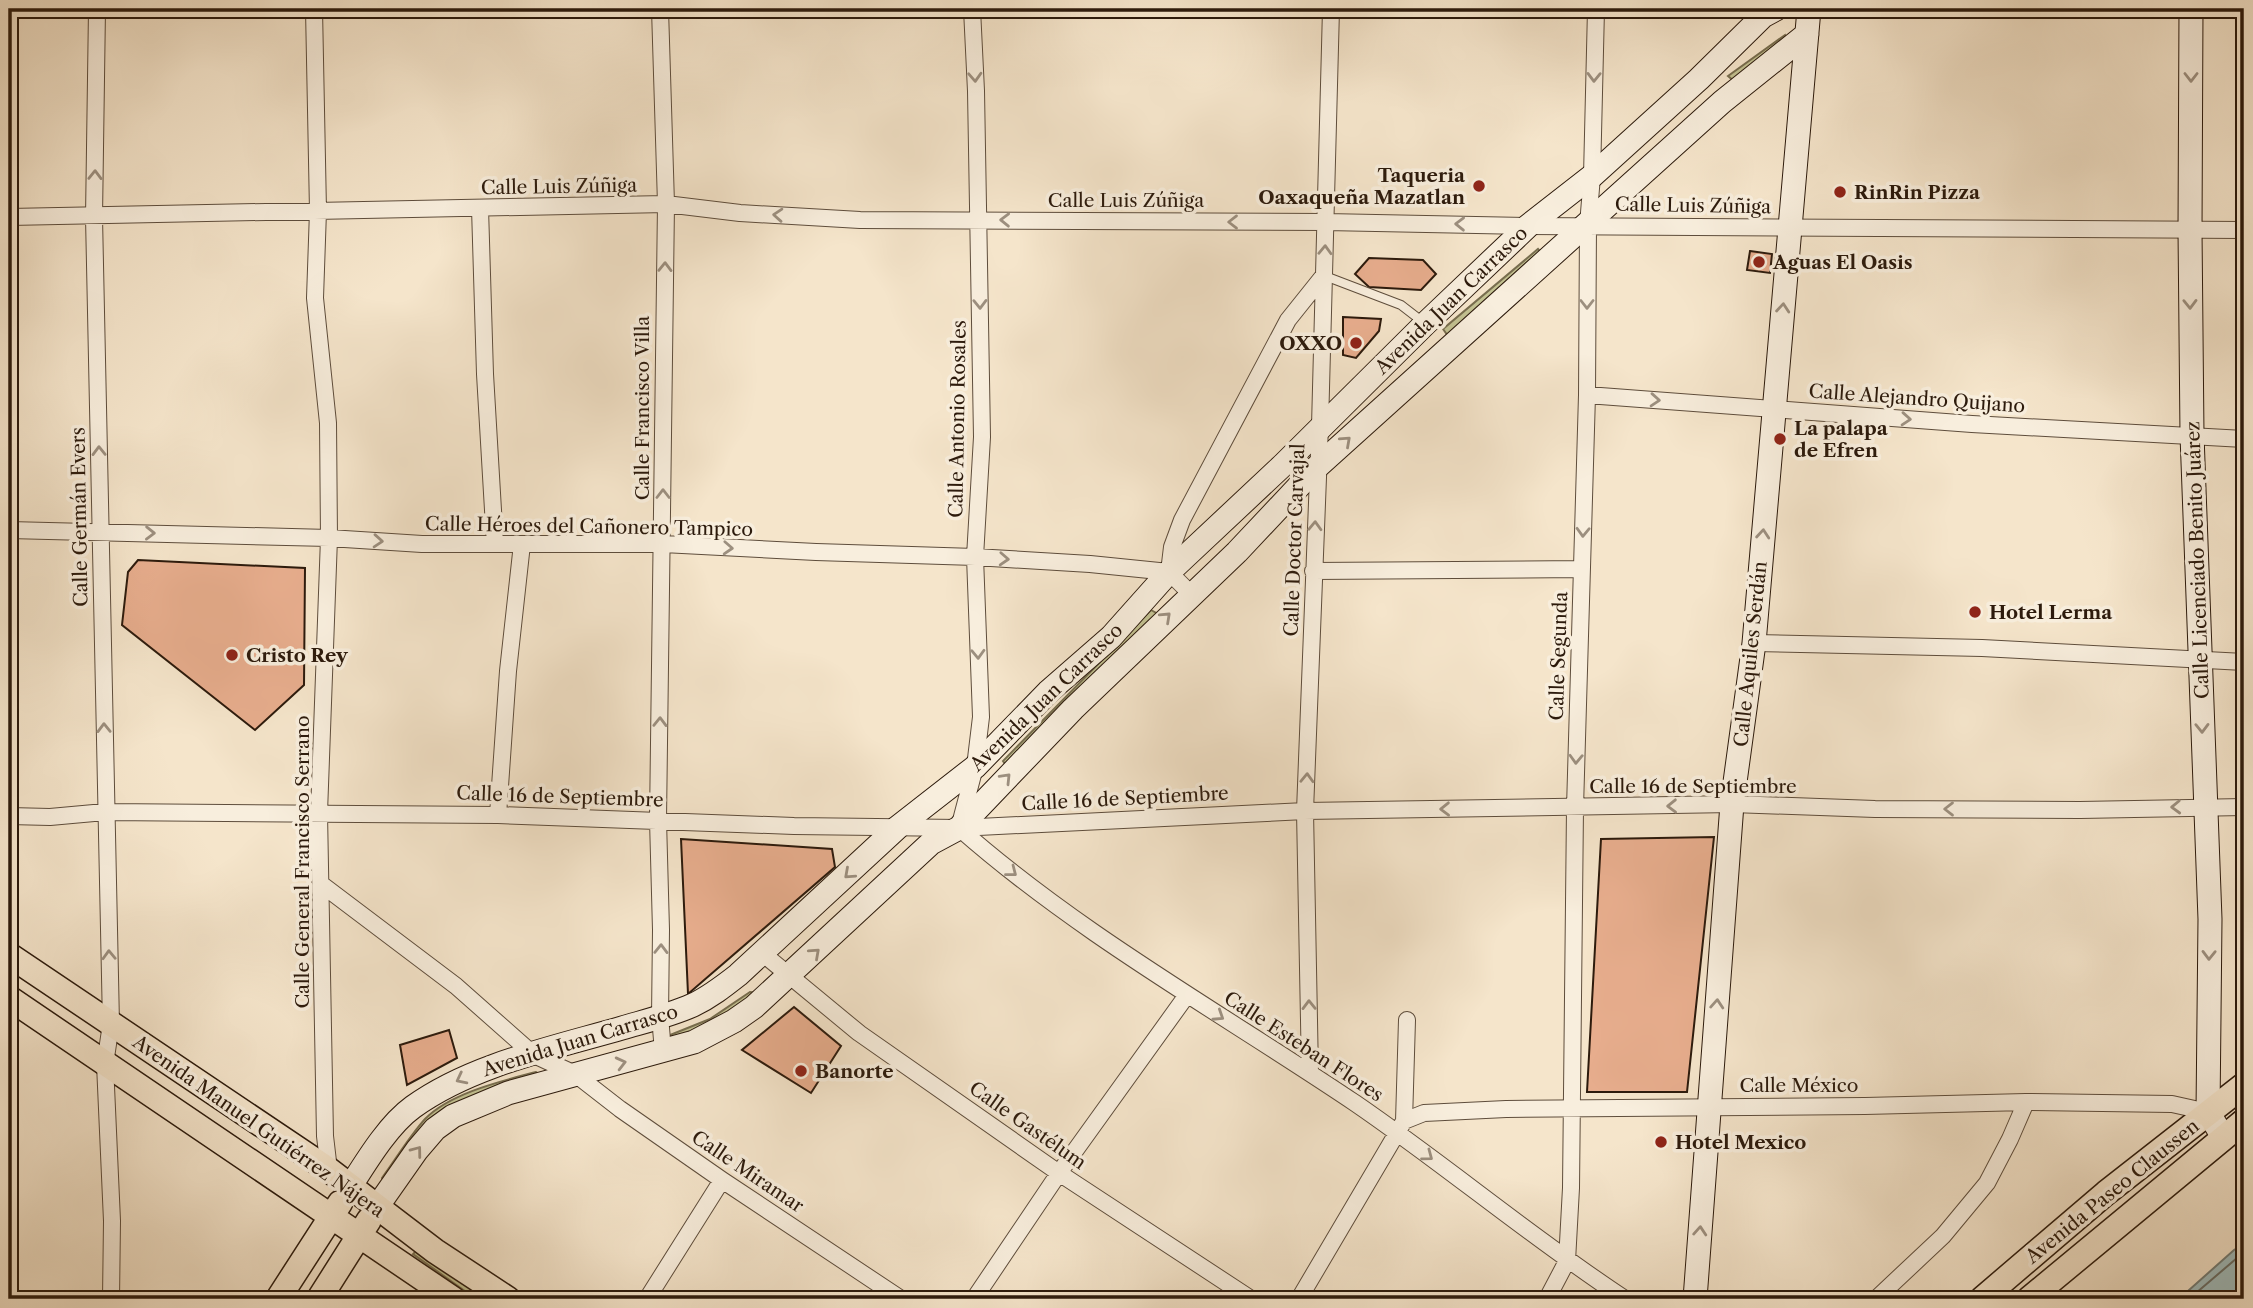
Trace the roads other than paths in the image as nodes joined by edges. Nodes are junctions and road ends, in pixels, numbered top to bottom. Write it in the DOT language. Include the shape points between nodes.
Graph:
graph roads {
  1 [pos="97,9"];
  2 [pos="314,9"];
  3 [pos="660,9"];
  4 [pos="972,9"];
  5 [pos="1331,9"];
  6 [pos="1596,9"];
  7 [pos="1776,9"];
  8 [pos="1809,9"];
  9 [pos="2191,9"];
  10 [pos="1807,34"];
  11 [pos="1699,79"];
  12 [pos="1722,102"];
  13 [pos="1592,176"];
  14 [pos="666,204"];
  15 [pos="480,208"];
  16 [pos="318,212"];
  17 [pos="9,217"];
  18 [pos="94,217"];
  19 [pos="979,220"];
  20 [pos="1326,222"];
  21 [pos="1588,225"];
  22 [pos="1528,226"];
  23 [pos="1790,227"];
  24 [pos="2190,230"];
  25 [pos="2244,230"];
  26 [pos="1324,275"];
  27 [pos="1425,324"];
  28 [pos="1449,349"];
  29 [pos="1587,396"];
  30 [pos="1774,409"];
  31 [pos="1320,426"];
  32 [pos="2192,435"];
  33 [pos="2244,439"];
  34 [pos="1317,467"];
  35 [pos="9,530"];
  36 [pos="101,532"];
  37 [pos="329,538"];
  38 [pos="495,544"];
  39 [pos="522,544"];
  40 [pos="663,544"];
  41 [pos="975,557"];
  42 [pos="1582,569"];
  43 [pos="1313,571"];
  44 [pos="1169,572"];
  45 [pos="1191,594"];
  46 [pos="1754,643"];
  47 [pos="2201,660"];
  48 [pos="2244,662"];
  49 [pos="975,767"];
  50 [pos="1732,804"];
  51 [pos="2204,806"];
  52 [pos="1575,807"];
  53 [pos="2244,807"];
  54 [pos="1306,811"];
  55 [pos="105,812"];
  56 [pos="319,813"];
  57 [pos="498,815"];
  58 [pos="9,817"];
  59 [pos="658,820"];
  60 [pos="898,827"];
  61 [pos="960,828"];
  62 [pos="321,884"];
  63 [pos="762,953"];
  64 [pos="9,955"];
  65 [pos="788,976"];
  66 [pos="1187,995"];
  67 [pos="9,999"];
  68 [pos="660,1017"];
  69 [pos="1407,1020"];
  70 [pos="111,1024"];
  71 [pos="663,1051"];
  72 [pos="534,1055"];
  73 [pos="105,1064"];
  74 [pos="1310,1073"];
  75 [pos="575,1074"];
  76 [pos="2244,1085"];
  77 [pos="2025,1102"];
  78 [pos="1710,1107"];
  79 [pos="1571,1108"];
  80 [pos="2208,1112"];
  81 [pos="2244,1121"];
  82 [pos="1401,1127"];
  83 [pos="2223,1137"];
  84 [pos="329,1170"];
  85 [pos="1059,1173"];
  86 [pos="722,1180"];
  87 [pos="350,1187"];
  88 [pos="377,1207"];
  89 [pos="332,1216"];
  90 [pos="360,1234"];
  91 [pos="1567,1261"];
  92 [pos="111,1299"];
  93 [pos="278,1299"];
  94 [pos="319,1299"];
  95 [pos="453,1299"];
  96 [pos="508,1299"];
  97 [pos="647,1299"];
  98 [pos="901,1299"];
  99 [pos="974,1299"];
  100 [pos="1251,1299"];
  101 [pos="1300,1299"];
  102 [pos="1547,1299"];
  103 [pos="1625,1299"];
  104 [pos="1695,1299"];
  105 [pos="1876,1299"];
  106 [pos="1982,1299"];
  107 [pos="2029,1299"];
  18 -- 1 [label="street, Calle Germán Evers, one-way"];
  2 -- 16 [label="street, Calle General Francisco Serrano"];
  3 -- 14 [label="street, Calle Francisco Villa"];
  4 -- 19 [label="street, Calle Antonio Rosales, one-way"];
  5 -- 20 [label="street, Calle Doctor Carvajal"];
  6 -- 13 [label="street, Calle Segunda, one-way"];
  7 -- 11 [label="street, Avenida Juan Carrasco" via="1763,16"];
  8 -- 10 [label="street, Calle Aquiles Serdán"];
  9 -- 24 [label="street, Calle Licenciado Benito Juárez, one-way"];
  10 -- 12 [label="street, Avenida Juan Carrasco"];
  10 -- 23 [label="street, Calle Aquiles Serdán"];
  11 -- 12 [label="street"];
  11 -- 13 [label="street, Avenida Juan Carrasco"];
  12 -- 21 [label="street, Avenida Juan Carrasco"];
  13 -- 21 [label="street, Calle Segunda"];
  13 -- 22 [label="street, Avenida Juan Carrasco"];
  14 -- 15 [label="street, Calle Luis Zúñiga"];
  19 -- 14 [label="street, Calle Luis Zúñiga, one-way" via="860,220"];
  40 -- 14 [label="street, Calle Francisco Villa, one-way"];
  15 -- 16 [label="street, Calle Luis Zúñiga"];
  15 -- 38 [label="street"];
  16 -- 18 [label="street, Calle Luis Zúñiga"];
  16 -- 37 [label="street, Calle General Francisco Serrano" via="315,298 328,423"];
  17 -- 18 [label="street, Calle Luis Zúñiga"];
  36 -- 18 [label="street, Calle Germán Evers, one-way"];
  20 -- 19 [label="street, Calle Luis Zúñiga, one-way"];
  19 -- 41 [label="street, Calle Antonio Rosales, one-way" via="982,436"];
  22 -- 20 [label="street, Calle Luis Zúñiga, one-way"];
  26 -- 20 [label="street, Calle Doctor Carvajal, one-way"];
  21 -- 22 [label="street, Calle Luis Zúñiga"];
  21 -- 23 [label="street, Calle Luis Zúñiga"];
  21 -- 28 [label="street, Avenida Juan Carrasco"];
  21 -- 29 [label="street, Calle Segunda, one-way"];
  22 -- 27 [label="street, Avenida Juan Carrasco"];
  23 -- 24 [label="street, Calle Luis Zúñiga"];
  30 -- 23 [label="street, Calle Aquiles Serdán, one-way"];
  24 -- 25 [label="street, Calle Luis Zúñiga"];
  24 -- 32 [label="street, Calle Licenciado Benito Juárez, one-way"];
  26 -- 27 [label="lane" via="1401,305"];
  26 -- 31 [label="street, Calle Doctor Carvajal"];
  26 -- 44 [label="street" via="1288,320 1188,508 1172,547"];
  27 -- 28 [label="street"];
  27 -- 31 [label="street, Avenida Juan Carrasco"];
  34 -- 28 [label="street, Avenida Juan Carrasco, one-way"];
  29 -- 30 [label="street, Calle Alejandro Quijano, one-way"];
  29 -- 42 [label="street, Calle Segunda, one-way"];
  30 -- 32 [label="street, Calle Alejandro Quijano, one-way"];
  46 -- 30 [label="street, Calle Aquiles Serdán, one-way"];
  31 -- 34 [label="street, Calle Doctor Carvajal"];
  31 -- 44 [label="street, Avenida Juan Carrasco"];
  32 -- 33 [label="street, Calle Alejandro Quijano"];
  32 -- 47 [label="street, Calle Licenciado Benito Juárez"];
  43 -- 34 [label="street, Calle Doctor Carvajal, one-way"];
  34 -- 45 [label="street, Avenida Juan Carrasco"];
  35 -- 36 [label="street, Calle Héroes del Cañonero Tampico"];
  36 -- 37 [label="street, Calle Héroes del Cañonero Tampico, one-way"];
  55 -- 36 [label="street, Calle Germán Evers, one-way"];
  37 -- 38 [label="street, Calle Héroes del Cañonero Tampico, one-way"];
  37 -- 56 [label="street, Calle General Francisco Serrano"];
  38 -- 39 [label="street, Calle Héroes del Cañonero Tampico"];
  39 -- 40 [label="street, Calle Héroes del Cañonero Tampico"];
  39 -- 57 [label="street"];
  40 -- 41 [label="street, Calle Héroes del Cañonero Tampico, one-way"];
  59 -- 40 [label="street, Calle Francisco Villa, one-way"];
  41 -- 44 [label="street, Calle Héroes del Cañonero Tampico, one-way"];
  41 -- 49 [label="street, Calle Antonio Rosales, one-way" via="981,717"];
  42 -- 43 [label="street"];
  42 -- 52 [label="street, Calle Segunda, one-way"];
  54 -- 43 [label="street, Calle Doctor Carvajal, one-way"];
  44 -- 45 [label="street"];
  44 -- 49 [label="street, Avenida Juan Carrasco" via="1111,637 1048,692"];
  61 -- 45 [label="street, Avenida Juan Carrasco, one-way"];
  46 -- 47 [label="street" via="1982,648"];
  46 -- 50 [label="street, Calle Aquiles Serdán"];
  47 -- 48 [label="street"];
  47 -- 51 [label="street, Calle Licenciado Benito Juárez, one-way"];
  49 -- 60 [label="street, Avenida Juan Carrasco"];
  49 -- 61 [label="street, Calle Antonio Rosales"];
  51 -- 50 [label="street, Calle 16 de Septiembre, one-way" via="2080,810"];
  50 -- 52 [label="street, Calle 16 de Septiembre, one-way"];
  78 -- 50 [label="street, Calle Aquiles Serdán, one-way"];
  51 -- 53 [label="street, Calle 16 de Septiembre"];
  51 -- 80 [label="street, Calle Licenciado Benito Juárez, one-way" via="2210,919"];
  52 -- 54 [label="street, Calle 16 de Septiembre, one-way"];
  52 -- 79 [label="street, Calle Segunda"];
  54 -- 61 [label="street, Calle 16 de Septiembre"];
  74 -- 54 [label="street, Calle Doctor Carvajal, one-way"];
  55 -- 56 [label="street, Calle 16 de Septiembre"];
  55 -- 58 [label="street, Calle 16 de Septiembre"];
  70 -- 55 [label="street, Calle Germán Evers, one-way"];
  56 -- 57 [label="street, Calle 16 de Septiembre"];
  56 -- 62 [label="street, Calle General Francisco Serrano"];
  57 -- 59 [label="street, Calle 16 de Septiembre"];
  59 -- 60 [label="street, Calle 16 de Septiembre"];
  68 -- 59 [label="street, Calle Francisco Villa, one-way"];
  60 -- 61 [label="street, Calle 16 de Septiembre"];
  60 -- 63 [label="street, Avenida Juan Carrasco, one-way"];
  65 -- 61 [label="street, Avenida Juan Carrasco, one-way" via="931,844"];
  61 -- 66 [label="street, Calle Esteban Flores, one-way" via="1023,880"];
  62 -- 72 [label="street, Calle Miramar" via="456,986"];
  62 -- 84 [label="street, Calle General Francisco Serrano"];
  63 -- 65 [label="street, Calle Gastélum"];
  63 -- 68 [label="street, Avenida Juan Carrasco" via="715,993"];
  64 -- 70 [label="main road, Avenida Manuel Gutiérrez Nájera"];
  65 -- 71 [label="street, Avenida Juan Carrasco" via="734,1021 694,1042"];
  65 -- 85 [label="street, Calle Gastélum" via="859,1033"];
  66 -- 74 [label="street, Calle Esteban Flores, one-way"];
  66 -- 85 [label="street"];
  67 -- 73 [label="main road, Avenida Manuel Gutiérrez Nájera"];
  68 -- 71 [label="street, Calle Francisco Villa"];
  68 -- 72 [label="street, Avenida Juan Carrasco"];
  69 -- 82 [label="street"];
  70 -- 73 [label="street, Calle Germán Evers"];
  70 -- 84 [label="main road, Avenida Manuel Gutiérrez Nájera"];
  75 -- 71 [label="street, Avenida Juan Carrasco, one-way"];
  72 -- 75 [label="street, Calle Miramar"];
  72 -- 87 [label="street, Avenida Juan Carrasco, one-way" via="487,1067 410,1109"];
  73 -- 89 [label="main road, Avenida Manuel Gutiérrez Nájera"];
  73 -- 92 [label="street" via="113,1221"];
  74 -- 82 [label="street, Calle Esteban Flores"];
  75 -- 86 [label="street, Calle Miramar"];
  88 -- 75 [label="street, Avenida Juan Carrasco, one-way" via="426,1139 453,1116"];
  76 -- 80 [label="main road, Avenida Paseo Claussen"];
  77 -- 78 [label="street, Calle México"];
  77 -- 80 [label="street, Calle México" via="2172,1104"];
  77 -- 105 [label="street" via="1987,1183 1943,1236"];
  78 -- 79 [label="street, Calle México"];
  104 -- 78 [label="street, Calle Aquiles Serdán, one-way"];
  79 -- 82 [label="street, Calle México" via="1424,1113"];
  79 -- 91 [label="street, Calle Segunda"];
  80 -- 83 [label="street"];
  80 -- 106 [label="main road, Avenida Paseo Claussen"];
  81 -- 83 [label="main road, Avenida Paseo Claussen"];
  82 -- 91 [label="street, Calle Esteban Flores, one-way"];
  82 -- 101 [label="street"];
  83 -- 107 [label="main road, Avenida Paseo Claussen"];
  84 -- 87 [label="main road, Avenida Manuel Gutiérrez Nájera"];
  85 -- 99 [label="street"];
  85 -- 100 [label="street, Calle Gastélum"];
  86 -- 97 [label="street"];
  86 -- 98 [label="street, Calle Miramar"];
  87 -- 88 [label="main road, Avenida Manuel Gutiérrez Nájera"];
  87 -- 89 [label="main road, Avenida Juan Carrasco"];
  88 -- 90 [label="main road, Avenida Juan Carrasco"];
  88 -- 96 [label="main road, Avenida Manuel Gutiérrez Nájera"];
  89 -- 90 [label="main road, Avenida Manuel Gutiérrez Nájera"];
  89 -- 93 [label="main road, Avenida Juan Carrasco"];
  90 -- 94 [label="main road, Avenida Juan Carrasco"];
  90 -- 95 [label="main road, Avenida Manuel Gutiérrez Nájera"];
  91 -- 102 [label="street, Calle Segunda"];
  91 -- 103 [label="street, Calle Esteban Flores"];
}
